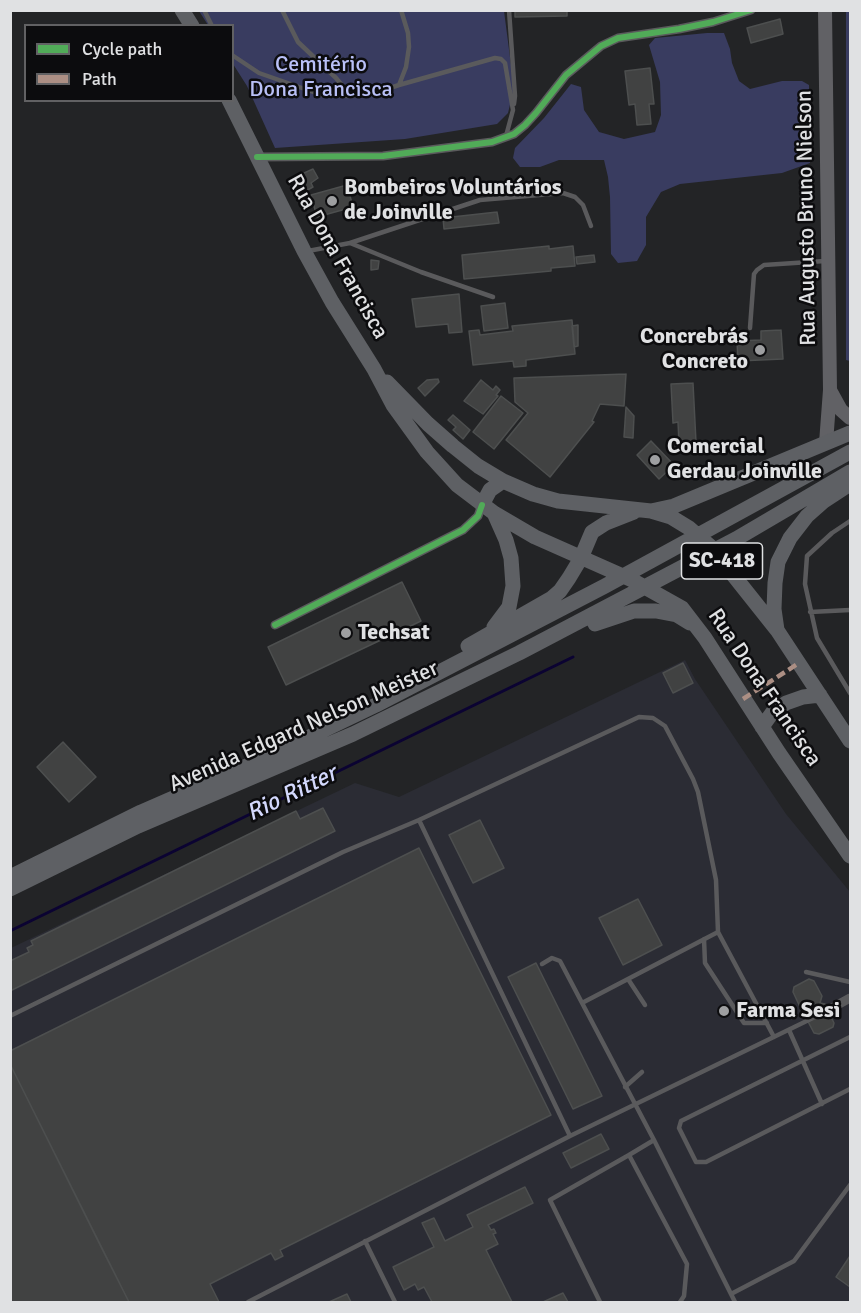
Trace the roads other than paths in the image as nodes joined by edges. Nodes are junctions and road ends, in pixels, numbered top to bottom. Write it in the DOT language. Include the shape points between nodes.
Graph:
graph roads {
  1 [pos="182,10"];
  2 [pos="204,10"];
  3 [pos="282,10"];
  4 [pos="401,10"];
  5 [pos="509,10"];
  6 [pos="751,10"];
  7 [pos="825,10"];
  8 [pos="191,24"];
  9 [pos="211,24"];
  10 [pos="234,57"];
  11 [pos="399,85"];
  12 [pos="351,96"];
  13 [pos="230,102"];
  14 [pos="513,110"];
  15 [pos="506,138"];
  16 [pos="257,157"];
  17 [pos="591,226"];
  18 [pos="350,243"];
  19 [pos="304,251"];
  20 [pos="828,261"];
  21 [pos="493,297"];
  22 [pos="750,328"];
  23 [pos="374,369"];
  24 [pos="830,390"];
  25 [pos="850,418"];
  26 [pos="850,433"];
  27 [pos="826,443"];
  28 [pos="850,452"];
  29 [pos="850,472"];
  30 [pos="503,482"];
  31 [pos="850,484"];
  32 [pos="488,509"];
  33 [pos="646,511"];
  34 [pos="850,521"];
  35 [pos="581,558"];
  36 [pos="850,610"];
  37 [pos="810,612"];
  38 [pos="275,625"];
  39 [pos="698,628"];
  40 [pos="777,630"];
  41 [pos="481,639"];
  42 [pos="850,693"];
  43 [pos="820,695"];
  44 [pos="762,727"];
  45 [pos="850,741"];
  46 [pos="273,768"];
  47 [pos="199,787"];
  48 [pos="419,820"];
  49 [pos="850,856"];
  50 [pos="10,877"];
  51 [pos="10,889"];
  52 [pos="718,932"];
  53 [pos="704,939"];
  54 [pos="542,964"];
  55 [pos="806,972"];
  56 [pos="628,979"];
  57 [pos="850,982"];
  58 [pos="850,998"];
  59 [pos="582,1003"];
  60 [pos="645,1005"];
  61 [pos="819,1015"];
  62 [pos="10,1016"];
  63 [pos="767,1023"];
  64 [pos="789,1030"];
  65 [pos="774,1037"];
  66 [pos="850,1037"];
  67 [pos="803,1061"];
  68 [pos="642,1072"];
  69 [pos="624,1087"];
  70 [pos="850,1089"];
  71 [pos="822,1104"];
  72 [pos="634,1105"];
  73 [pos="570,1136"];
  74 [pos="654,1140"];
  75 [pos="629,1155"];
  76 [pos="850,1185"];
  77 [pos="365,1241"];
  78 [pos="731,1294"];
  79 [pos="248,1302"];
  80 [pos="395,1302"];
  81 [pos="600,1302"];
  82 [pos="680,1302"];
  83 [pos="735,1302"];
  1 -- 8 [label="main road"];
  2 -- 9 [label="lane"];
  3 -- 12 [label="lane" via="298,42"];
  4 -- 11 [label="lane" via="409,47"];
  5 -- 14 [label="lane"];
  6 -- 15 [label="street" via="679,29 618,38 601,46 566,75 525,125"];
  7 -- 20 [label="main road, Rua Augusto Bruno Nielson"];
  10 -- 12 [label="lane" via="259,73 322,95"];
  11 -- 12 [label="lane"];
  11 -- 14 [label="lane" via="501,59 506,63"];
  13 -- 16 [label="main road, Rua Dona Francisca"];
  14 -- 15 [label="lane"];
  15 -- 16 [label="street" via="468,147 383,156"];
  16 -- 19 [label="main road, Rua Dona Francisca"];
  17 -- 18 [label="lane" via="584,205 563,193 480,200"];
  18 -- 19 [label="lane"];
  18 -- 21 [label="lane"];
  19 -- 23 [label="main road, Rua Dona Francisca"];
  20 -- 22 [label="lane" via="764,265 757,270"];
  20 -- 24 [label="main road, Rua Augusto Bruno Nielson"];
  23 -- 30 [label="main road, Rua Dona Francisca" via="428,424"];
  23 -- 32 [label="main road, Rua Dona Francisca" via="393,405 427,452 457,485"];
  24 -- 25 [label="main road"];
  24 -- 27 [label="main road, Rua Augusto Bruno Nielson"];
  26 -- 27 [label="main road"];
  27 -- 33 [label="main road" via="674,506"];
  28 -- 47 [label="main road, Avenida Edgard Nelson Meister" via="376,705"];
  29 -- 46 [label="main road, Avenida Edgard Nelson Meister" via="615,604 406,709"];
  30 -- 32 [label="main road" via="490,490"];
  30 -- 33 [label="main road, Rua Dona Francisca" via="558,501"];
  31 -- 40 [label="main road" via="807,516 778,562 774,609"];
  32 -- 35 [label="main road, Rua Dona Francisca" via="534,537"];
  32 -- 38 [label="street" via="463,530"];
  32 -- 41 [label="main road" via="506,540 513,586 509,607"];
  33 -- 35 [label="main road" via="606,523 592,532"];
  33 -- 40 [label="main road, Rua Dona Francisca / SC-418" via="671,517 711,547"];
  34 -- 37 [label="lane" via="807,555 805,584"];
  35 -- 39 [label="main road, Rua Dona Francisca / SC-418" via="632,580 681,608"];
  35 -- 41 [label="main road" via="552,598"];
  36 -- 37 [label="lane"];
  37 -- 42 [label="lane" via="817,638"];
  39 -- 44 [label="main road, Rua Dona Francisca / SC-418"];
  39 -- 46 [label="main road" via="677,615 657,611 634,611 610,618 392,727"];
  40 -- 43 [label="main road, Rua Dona Francisca / SC-418"];
  41 -- 47 [label="main road"];
  43 -- 44 [label="main road" via="786,703"];
  43 -- 45 [label="main road, Rua Dona Francisca / SC-418"];
  44 -- 49 [label="main road, Rua Dona Francisca / SC-418"];
  46 -- 51 [label="main road, Avenida Edgard Nelson Meister" via="138,826"];
  47 -- 50 [label="main road, Avenida Edgard Nelson Meister"];
  48 -- 52 [label="lane" via="639,717 653,718 665,726 698,792 716,880"];
  48 -- 62 [label="lane" via="344,852"];
  48 -- 73 [label="lane"];
  52 -- 53 [label="lane"];
  52 -- 63 [label="lane"];
  53 -- 56 [label="lane"];
  53 -- 63 [label="lane" via="705,963 744,1023"];
  54 -- 59 [label="lane" via="552,958 560,962"];
  55 -- 57 [label="lane"];
  56 -- 59 [label="lane"];
  56 -- 60 [label="lane"];
  58 -- 61 [label="street"];
  59 -- 69 [label="lane"];
  61 -- 64 [label="lane"];
  63 -- 65 [label="lane"];
  64 -- 65 [label="lane"];
  64 -- 67 [label="lane"];
  65 -- 72 [label="lane"];
  66 -- 67 [label="lane"];
  67 -- 71 [label="lane"];
  67 -- 71 [label="lane" via="681,1121 679,1128 700,1163"];
  68 -- 69 [label="lane"];
  69 -- 72 [label="lane"];
  70 -- 71 [label="lane"];
  72 -- 73 [label="lane"];
  72 -- 74 [label="lane"];
  73 -- 77 [label="lane"];
  74 -- 75 [label="lane"];
  74 -- 78 [label="lane"];
  75 -- 81 [label="lane" via="550,1200"];
  75 -- 82 [label="lane" via="687,1264"];
  76 -- 78 [label="lane" via="794,1262"];
  77 -- 79 [label="lane"];
  77 -- 80 [label="lane"];
  78 -- 83 [label="lane"];
}
